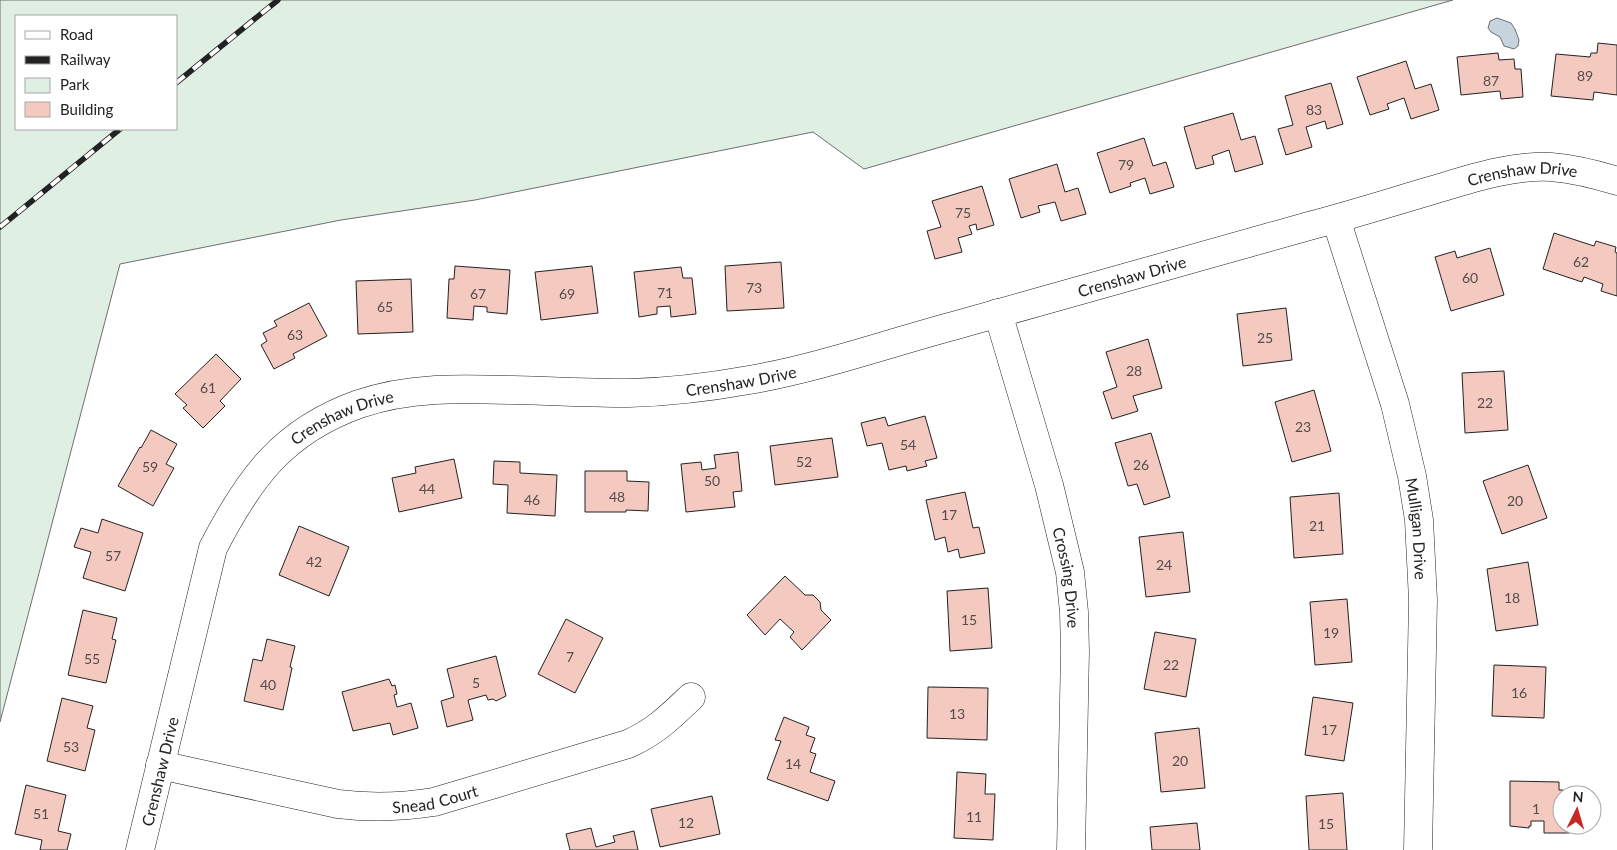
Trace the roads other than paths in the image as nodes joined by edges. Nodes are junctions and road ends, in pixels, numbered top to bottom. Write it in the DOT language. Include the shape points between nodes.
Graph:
graph roads {
  1 [pos="1617,181"];
  2 [pos="1336,219"];
  3 [pos="998,314"];
  4 [pos="691,697"];
  5 [pos="160,765"];
  6 [pos="140,850"];
  7 [pos="1071,850"];
  8 [pos="1418,850"];
  1 -- 2 [label="street, Crenshaw Drive" via="1585,171 1547,167 1509,170"];
  2 -- 3 [label="street, Crenshaw Drive"];
  2 -- 8 [label="street, Mulligan Drive" via="1395,404 1419,520 1423,600"];
  3 -- 5 [label="street, Crenshaw Drive" via="752,380 631,393 426,390 388,396 328,417 300,434 268,462 241,498 213,548"];
  3 -- 7 [label="street, Crossing Drive" via="1049,485 1070,572 1074,612"];
  4 -- 5 [label="street, Snead Court" via="648,735 628,744 434,802 410,806 338,804"];
  5 -- 6 [label="street, Crenshaw Drive"];
}
